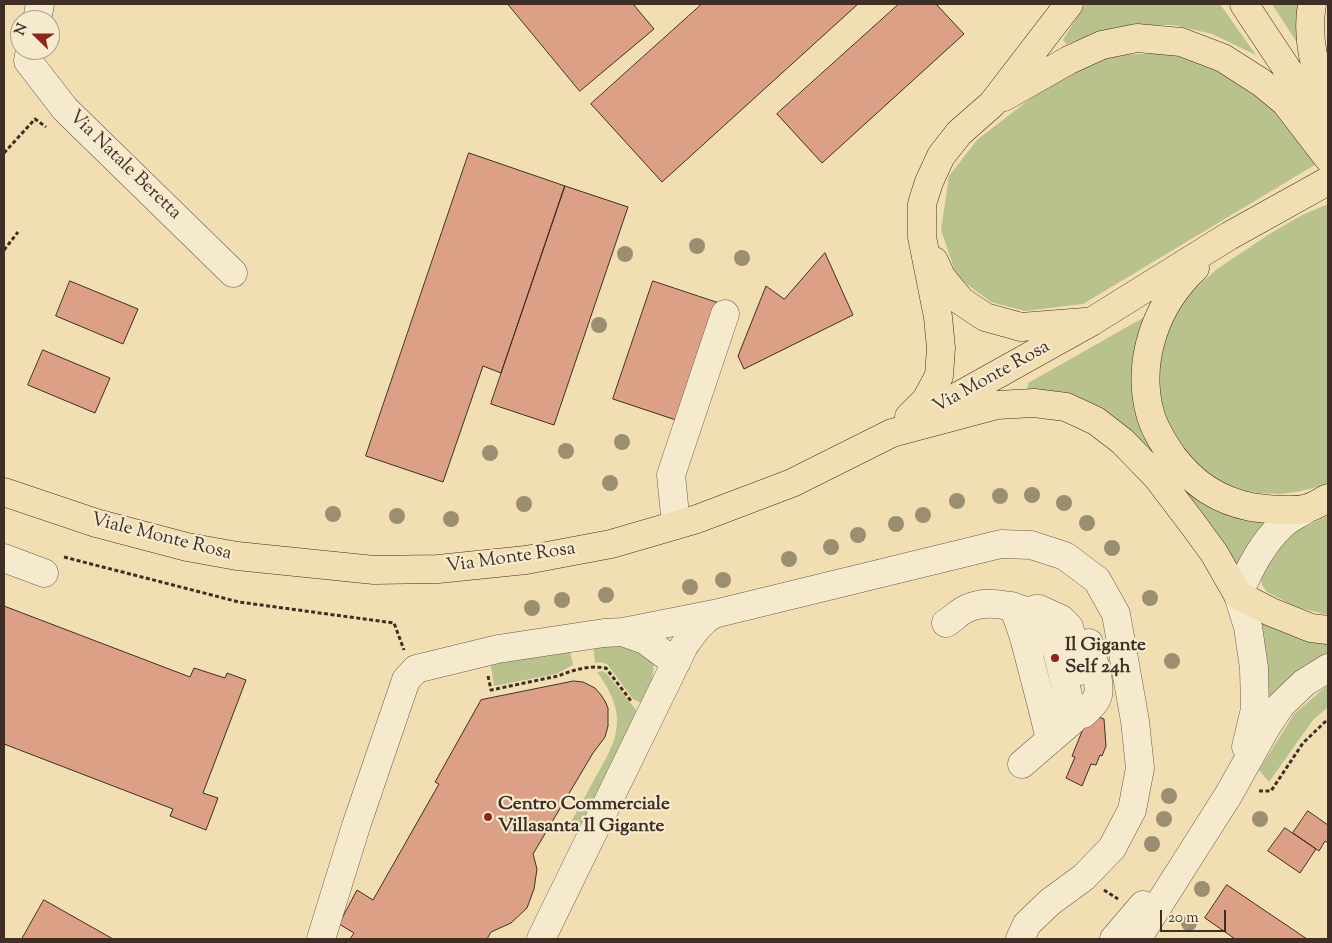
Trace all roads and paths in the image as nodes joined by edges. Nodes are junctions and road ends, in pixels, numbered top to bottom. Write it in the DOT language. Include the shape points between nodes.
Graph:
graph roads {
  1 [pos="1069,4"];
  2 [pos="1244,4"];
  3 [pos="1312,4"];
  4 [pos="28,60"];
  5 [pos="1301,90"];
  6 [pos="1328,103"];
  7 [pos="992,104"];
  8 [pos="1328,124"];
  9 [pos="50,130"];
  10 [pos="1328,149"];
  11 [pos="4,153"];
  12 [pos="1328,158"];
  13 [pos="1323,184"];
  14 [pos="18,232"];
  15 [pos="1229,236"];
  16 [pos="922,237"];
  17 [pos="4,250"];
  18 [pos="234,272"];
  19 [pos="725,314"];
  20 [pos="1092,322"];
  21 [pos="892,434"];
  22 [pos="4,494"];
  23 [pos="1317,503"];
  24 [pos="686,522"];
  25 [pos="4,558"];
  26 [pos="322,565"];
  27 [pos="44,572"];
  28 [pos="1238,595"];
  29 [pos="1024,612"];
  30 [pos="714,614"];
  31 [pos="946,624"];
  32 [pos="1328,630"];
  33 [pos="623,632"];
  34 [pos="484,653"];
  35 [pos="676,663"];
  36 [pos="1328,668"];
  37 [pos="416,669"];
  38 [pos="652,712"];
  39 [pos="1065,727"];
  40 [pos="1022,764"];
  41 [pos="1229,794"];
  42 [pos="1187,862"];
  43 [pos="321,939"];
  44 [pos="541,939"];
  45 [pos="1020,939"];
  46 [pos="1114,939"];
  47 [pos="1137,939"];
  1 -- 7 [label="main road"];
  2 -- 5 [label="main road"];
  3 -- 6 [label="main road" via="1312,49"];
  4 -- 18 [label="street, Via Natale Beretta" via="65,109"];
  5 -- 8 [label="main road"];
  5 -- 10 [label="main road"];
  7 -- 12 [label="main road" via="1102,45 1137,38 1181,42 1223,58 1262,83 1285,102"];
  7 -- 16 [label="main road" via="959,133 941,156 922,204"];
  9 -- 11 [label="path" via="35,120"];
  13 -- 15 [label="main road"];
  14 -- 17 [label="path"];
  15 -- 20 [label="main road, Via Monte Rosa"];
  15 -- 23 [label="main road" via="1171,294 1154,329 1146,364 1150,414 1164,444 1184,471 1207,491 1235,503 1264,509"];
  16 -- 20 [label="main road" via="942,278 961,301 985,317 1021,327"];
  16 -- 21 [label="main road" via="938,317 939,376 926,400"];
  19 -- 24 [label="street" via="671,475"];
  20 -- 21 [label="main road, Via Monte Rosa"];
  21 -- 24 [label="main road, Via Monte Rosa" via="792,483"];
  21 -- 28 [label="main road" via="997,405 1034,403 1066,407 1096,421 1122,441 1156,477 1214,553"];
  22 -- 26 [label="main road, Viale Monte Rosa" via="187,547"];
  23 -- 28 [label="street" via="1283,524 1266,543 1250,567"];
  24 -- 26 [label="main road, Via Monte Rosa" via="611,544 526,560 429,569 374,570"];
  25 -- 27 [label="street"];
  27 -- 37 [label="path" via="63,557 239,602 384,620 394,623 405,655"];
  28 -- 32 [label="main road" via="1295,622"];
  28 -- 41 [label="street" via="1248,627 1255,709 1246,748"];
  29 -- 31 [label="street" via="987,603 968,608"];
  29 -- 39 [label="street"];
  29 -- 39 [label="street" via="1061,619 1070,627 1085,690 1085,704"];
  30 -- 33 [label="street"];
  30 -- 35 [label="street" via="695,630"];
  30 -- 45 [label="street" via="1001,544 1031,545 1065,556 1097,580 1116,614 1135,721 1140,768 1132,810 1112,848 1084,877 1050,902 1028,924"];
  33 -- 34 [label="street"];
  33 -- 35 [label="street" via="645,640"];
  34 -- 37 [label="street"];
  34 -- 38 [label="path" via="491,690 596,666 606,668 632,702"];
  35 -- 38 [label="street"];
  36 -- 41 [label="street" via="1304,683 1281,705"];
  37 -- 43 [label="street" via="406,680"];
  38 -- 44 [label="street"];
  39 -- 40 [label="street"];
  41 -- 42 [label="street"];
  42 -- 46 [label="street" via="1137,911"];
  42 -- 47 [label="street"];
}
